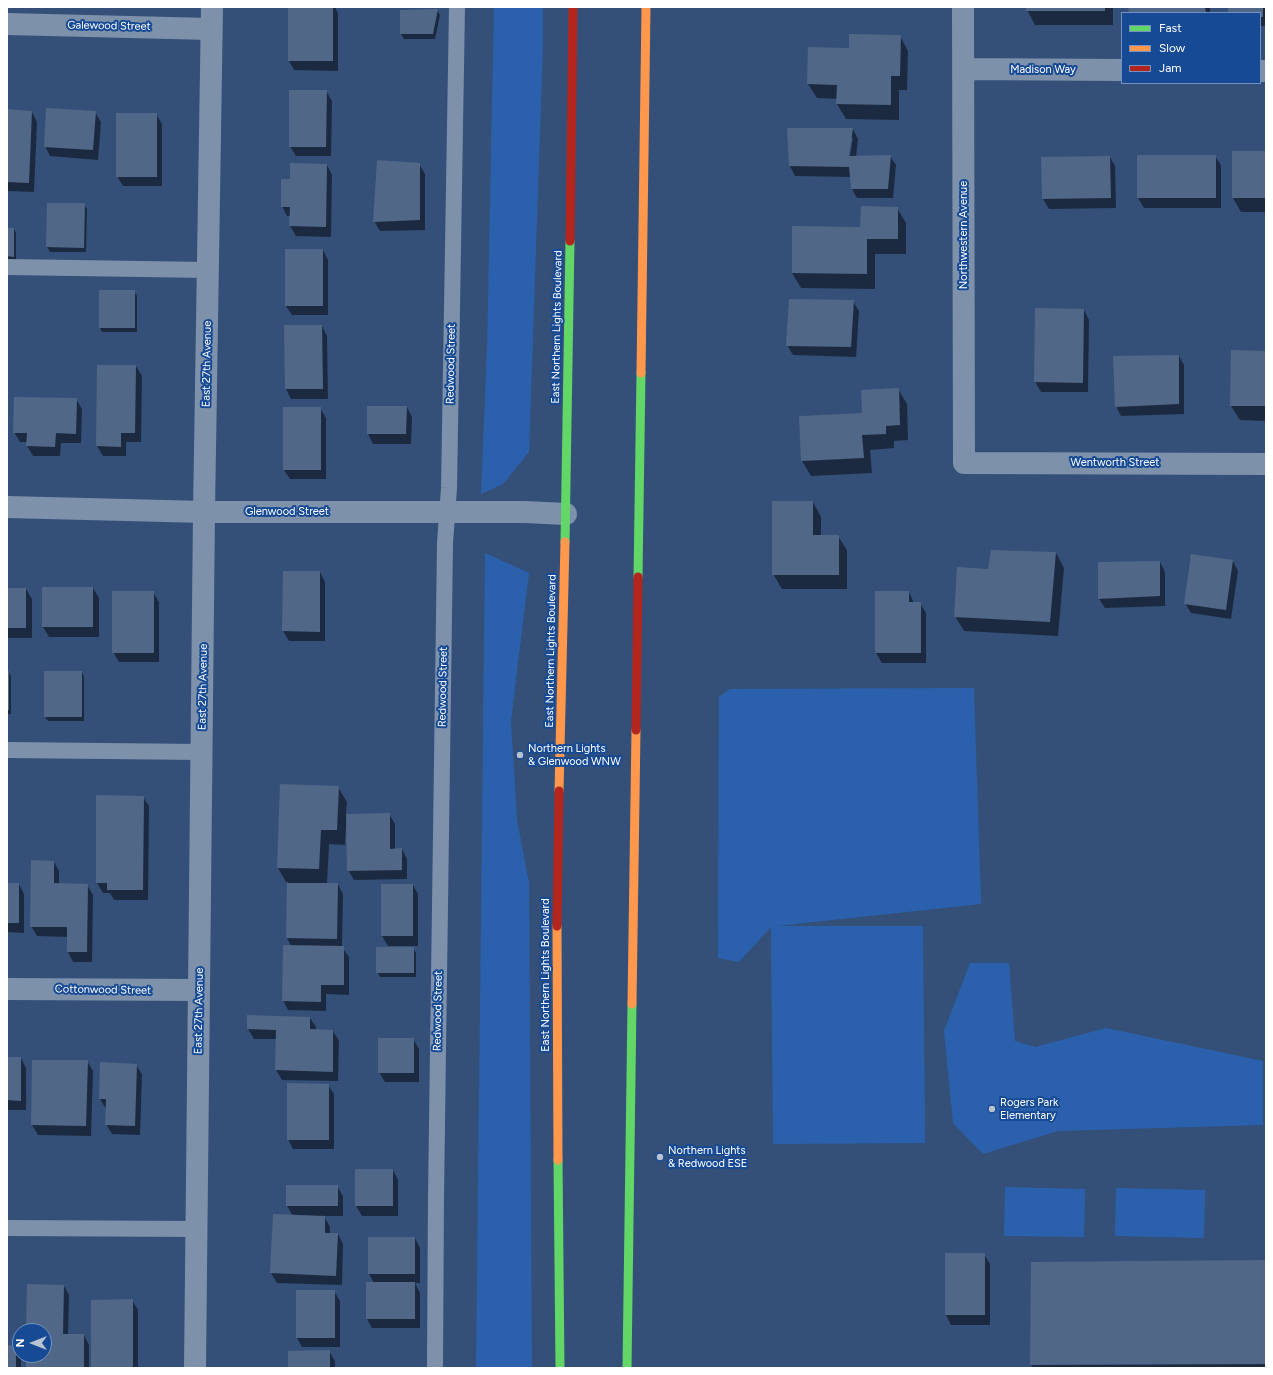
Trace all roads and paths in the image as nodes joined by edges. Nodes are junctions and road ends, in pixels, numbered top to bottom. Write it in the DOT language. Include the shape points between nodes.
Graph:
graph roads {
  1 [pos="212,7"];
  2 [pos="457,7"];
  3 [pos="574,7"];
  4 [pos="646,7"];
  5 [pos="964,7"];
  6 [pos="7,24"];
  7 [pos="211,29"];
  8 [pos="964,70"];
  9 [pos="1121,70"];
  10 [pos="7,267"];
  11 [pos="208,270"];
  12 [pos="964,463"];
  13 [pos="1266,464"];
  14 [pos="7,506"];
  15 [pos="204,512"];
  16 [pos="448,512"];
  17 [pos="566,514"];
  18 [pos="7,750"];
  19 [pos="202,752"];
  20 [pos="7,989"];
  21 [pos="199,990"];
  22 [pos="7,1228"];
  23 [pos="197,1229"];
  24 [pos="195,1368"];
  25 [pos="435,1368"];
  26 [pos="560,1368"];
  27 [pos="627,1368"];
  1 -- 7 [label="street, East 27th Avenue"];
  2 -- 16 [label="lane, Redwood Street"];
  3 -- 17 [label="main road, East Northern Lights Boulevard"];
  4 -- 27 [label="main road"];
  5 -- 8 [label="street, Northwestern Avenue"];
  6 -- 7 [label="street, Galewood Street"];
  7 -- 11 [label="street, East 27th Avenue"];
  8 -- 9 [label="street, Madison Way"];
  8 -- 12 [label="street, Northwestern Avenue"];
  10 -- 11 [label="lane"];
  11 -- 15 [label="street, East 27th Avenue"];
  12 -- 13 [label="street, Wentworth Street"];
  14 -- 15 [label="street, Glenwood Street"];
  15 -- 16 [label="street, Glenwood Street"];
  15 -- 19 [label="street, East 27th Avenue"];
  16 -- 17 [label="street, Glenwood Street"];
  16 -- 25 [label="lane, Redwood Street" via="445,543"];
  17 -- 26 [label="main road, East Northern Lights Boulevard" via="557,869"];
  18 -- 19 [label="lane"];
  19 -- 21 [label="street, East 27th Avenue"];
  20 -- 21 [label="street, Cottonwood Street"];
  21 -- 23 [label="street, East 27th Avenue"];
  22 -- 23 [label="lane"];
  23 -- 24 [label="street, East 27th Avenue"];
}
